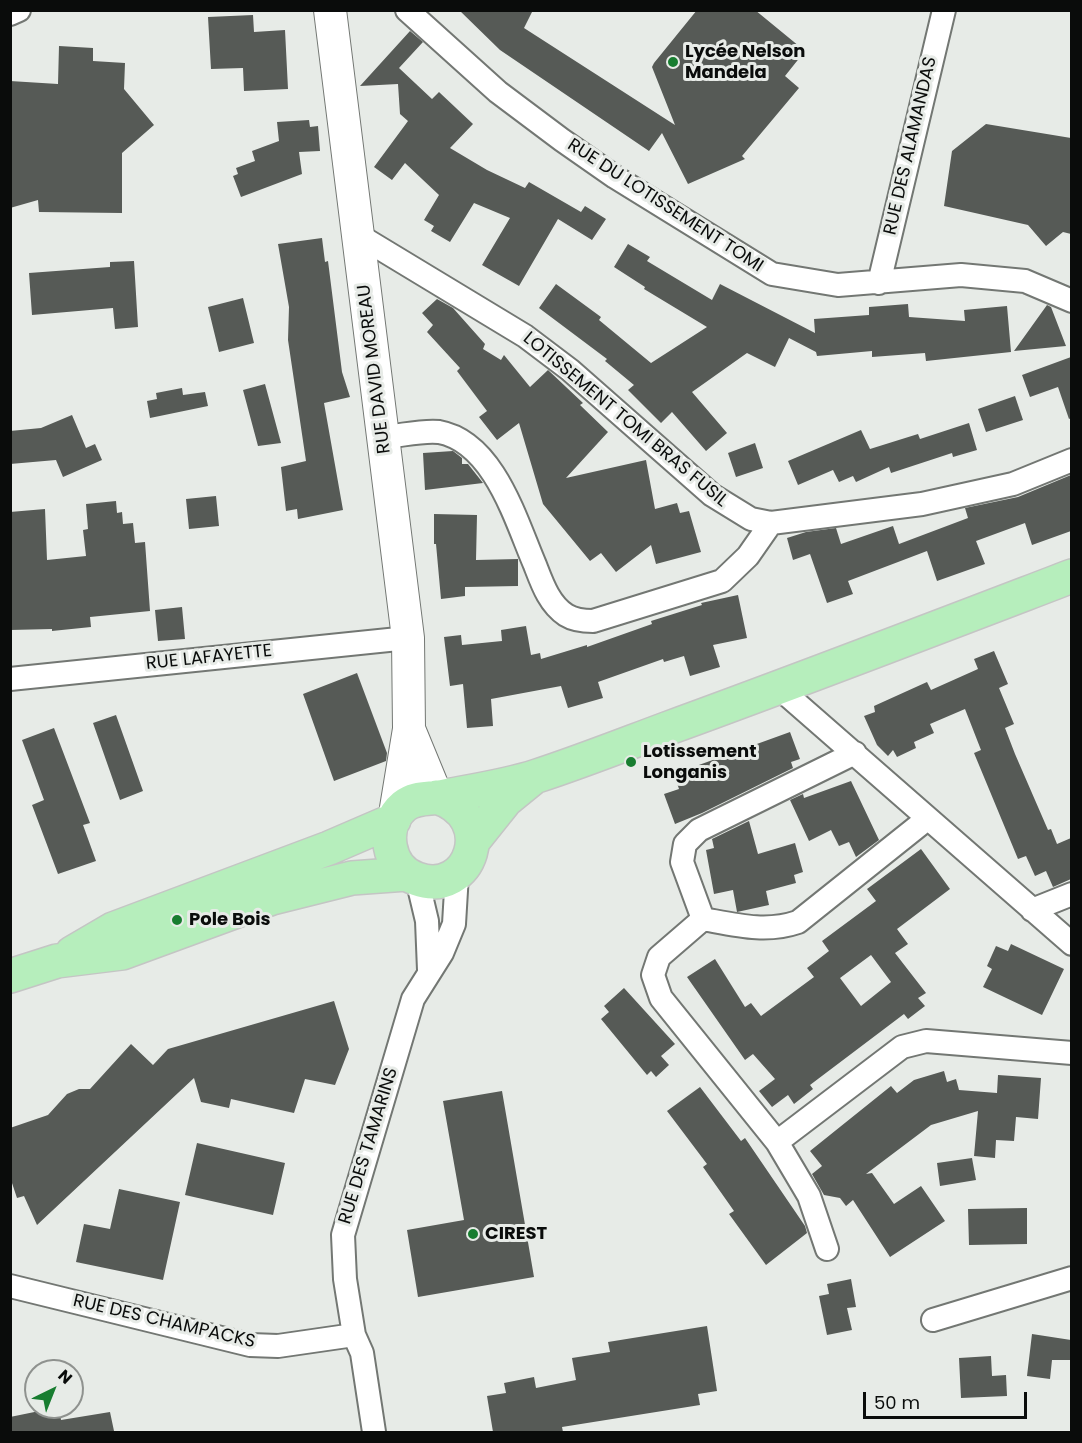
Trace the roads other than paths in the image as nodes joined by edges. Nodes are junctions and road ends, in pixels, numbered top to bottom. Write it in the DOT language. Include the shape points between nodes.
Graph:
graph roads {
  1 [pos="19,10"];
  2 [pos="330,10"];
  3 [pos="407,10"];
  4 [pos="944,10"];
  5 [pos="10,14"];
  6 [pos="358,235"];
  7 [pos="879,283"];
  8 [pos="1071,301"];
  9 [pos="383,437"];
  10 [pos="1071,460"];
  11 [pos="771,523"];
  12 [pos="1071,576"];
  13 [pos="408,638"];
  14 [pos="10,679"];
  15 [pos="779,688"];
  16 [pos="409,729"];
  17 [pos="855,753"];
  18 [pos="535,777"];
  19 [pos="437,797"];
  20 [pos="927,819"];
  21 [pos="394,820"];
  22 [pos="474,840"];
  23 [pos="457,874"];
  24 [pos="412,877"];
  25 [pos="1071,894"];
  26 [pos="1032,910"];
  27 [pos="703,919"];
  28 [pos="1071,944"];
  29 [pos="57,961"];
  30 [pos="429,970"];
  31 [pos="10,976"];
  32 [pos="1071,1053"];
  33 [pos="777,1142"];
  34 [pos="827,1249"];
  35 [pos="1071,1278"];
  36 [pos="10,1286"];
  37 [pos="933,1320"];
  38 [pos="354,1335"];
  39 [pos="374,1432"];
  1 -- 5 [label="street"];
  2 -- 6 [label="street, RUE DAVID MOREAU"];
  3 -- 7 [label="street, RUE DU LOTISSEMENT TOMI" via="498,92 562,140 772,274 838,285"];
  4 -- 7 [label="street, RUE DES ALAMANDAS"];
  6 -- 9 [label="street, RUE DAVID MOREAU"];
  6 -- 11 [label="street, LOTISSEMENT TOMI BRAS FUSIL" via="525,336 570,370 712,495 751,519"];
  7 -- 8 [label="street, RUE DU LOTISSEMENT TOMI" via="961,275 1025,281"];
  9 -- 11 [label="street" via="436,432 456,437 478,455 501,485 547,594 567,616 579,620 593,621 722,581 748,556"];
  9 -- 13 [label="street, RUE DAVID MOREAU"];
  10 -- 11 [label="street, LOTISSEMENT TOMI BRAS FUSIL" via="1013,484 922,504"];
  12 -- 15 [label="main road"];
  13 -- 14 [label="street, RUE LAFAYETTE"];
  13 -- 16 [label="street, RUE DAVID MOREAU"];
  15 -- 17 [label="street"];
  15 -- 18 [label="main road"];
  16 -- 19 [label="street, RUE DAVID MOREAU"];
  16 -- 21 [label="street, RUE DAVID MOREAU"];
  17 -- 20 [label="street"];
  17 -- 27 [label="street" via="699,830 685,844 682,862"];
  18 -- 19 [label="main road"];
  18 -- 22 [label="main road" via="506,800"];
  19 -- 21 [label="main road" via="420,798 405,806"];
  19 -- 22 [label="main road" via="464,812"];
  20 -- 26 [label="street"];
  20 -- 27 [label="street" via="798,922 778,929"];
  21 -- 24 [label="main road" via="389,834 390,849 396,863"];
  21 -- 29 [label="main road" via="113,929"];
  22 -- 23 [label="main road" via="472,853"];
  23 -- 24 [label="main road" via="437,881"];
  23 -- 30 [label="street, RUE DES TAMARINS" via="454,924 442,953"];
  24 -- 29 [label="main road" via="352,878 283,895 122,953"];
  24 -- 30 [label="street" via="427,921"];
  25 -- 26 [label="street"];
  26 -- 28 [label="street"];
  27 -- 33 [label="street" via="659,957 653,975 661,998"];
  29 -- 31 [label="main road"];
  30 -- 38 [label="street, RUE DES TAMARINS" via="413,999 343,1235"];
  32 -- 33 [label="street" via="926,1041 902,1047"];
  33 -- 34 [label="street" via="809,1196"];
  35 -- 37 [label="street"];
  36 -- 38 [label="street, RUE DES CHAMPACKS" via="250,1345 278,1346"];
  38 -- 39 [label="street, RUE DES TAMARINS" via="362,1353"];
}
